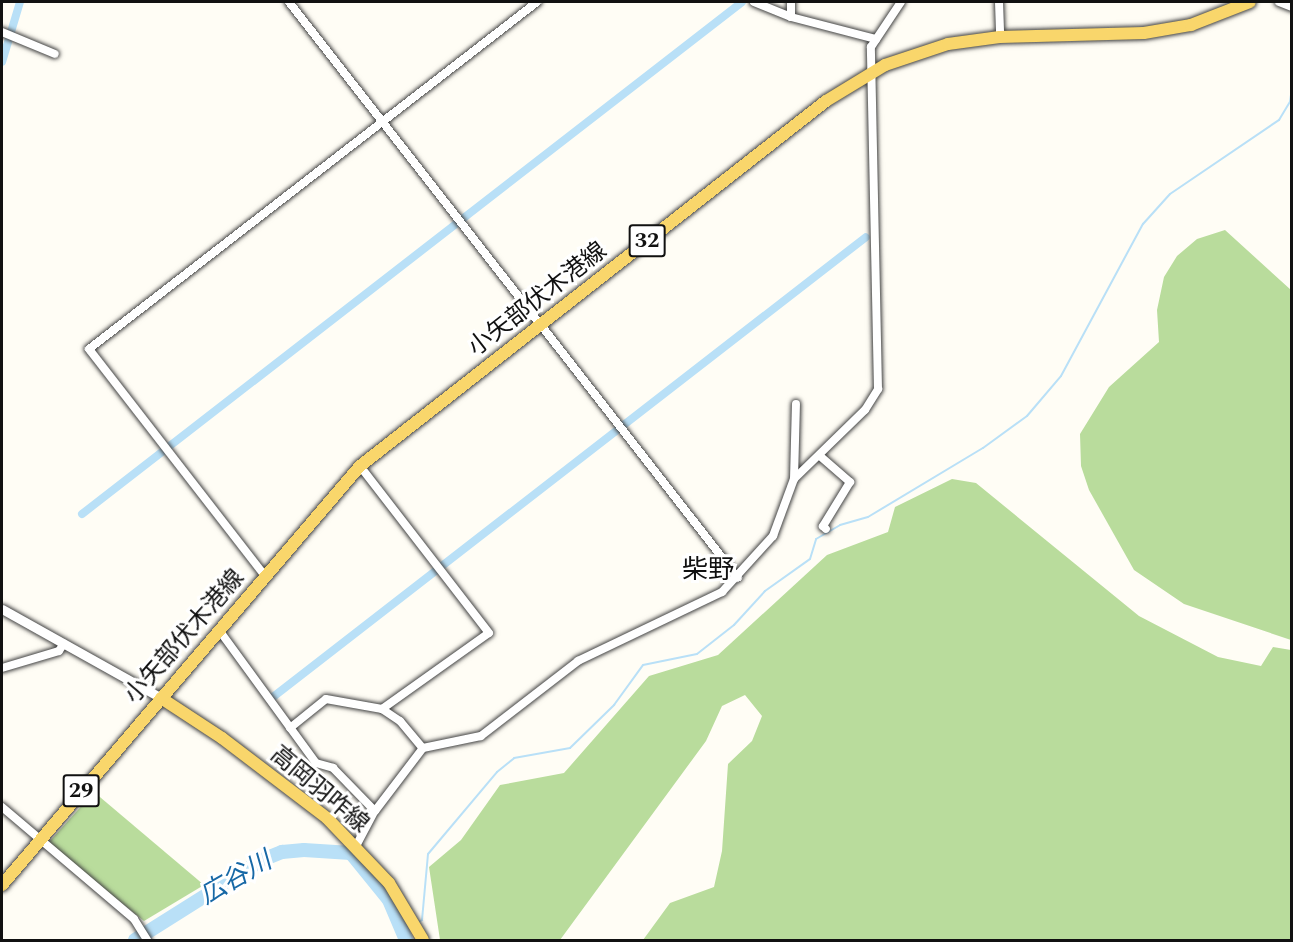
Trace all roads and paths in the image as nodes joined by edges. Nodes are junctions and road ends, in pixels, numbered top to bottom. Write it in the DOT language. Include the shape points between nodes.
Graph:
graph roads {
  1 [pos="289,2"];
  2 [pos="537,2"];
  3 [pos="754,2"];
  4 [pos="791,2"];
  5 [pos="901,2"];
  6 [pos="999,2"];
  7 [pos="1250,2"];
  8 [pos="1279,2"];
  9 [pos="1292,7"];
  10 [pos="791,16"];
  11 [pos="7,35"];
  12 [pos="1000,37"];
  13 [pos="876,39"];
  14 [pos="55,54"];
  15 [pos="871,72"];
  16 [pos="382,122"];
  17 [pos="541,324"];
  18 [pos="796,404"];
  19 [pos="820,456"];
  20 [pos="360,466"];
  21 [pos="794,478"];
  22 [pos="826,529"];
  23 [pos="265,576"];
  24 [pos="738,578"];
  25 [pos="2,609"];
  26 [pos="219,630"];
  27 [pos="64,643"];
  28 [pos="2,668"];
  29 [pos="161,698"];
  30 [pos="382,709"];
  31 [pos="290,728"];
  32 [pos="423,748"];
  33 [pos="2,807"];
  34 [pos="375,811"];
  35 [pos="40,838"];
  36 [pos="356,846"];
  37 [pos="2,885"];
  38 [pos="147,940"];
  39 [pos="423,940"];
  1 -- 16 [label="street"];
  2 -- 16 [label="street"];
  3 -- 10 [label="street"];
  4 -- 10 [label="street"];
  5 -- 13 [label="street"];
  6 -- 12 [label="street"];
  7 -- 12 [label="main road, 小矢部伏木港線 / 32" via="1191,25 1144,33"];
  8 -- 9 [label="street"];
  10 -- 13 [label="street"];
  11 -- 14 [label="street"];
  12 -- 15 [label="main road, 小矢部伏木港線 / 32" via="938,47"];
  13 -- 15 [label="street" via="871,47"];
  15 -- 17 [label="main road, 小矢部伏木港線 / 32" via="826,101"];
  15 -- 19 [label="street" via="878,389 865,410"];
  16 -- 17 [label="street"];
  16 -- 23 [label="street" via="89,349"];
  17 -- 20 [label="main road, 小矢部伏木港線 / 32"];
  17 -- 24 [label="street"];
  18 -- 21 [label="street"];
  19 -- 21 [label="street"];
  19 -- 22 [label="street" via="850,483 824,526"];
  20 -- 23 [label="main road, 小矢部伏木港線 / 32"];
  20 -- 30 [label="street" via="489,633"];
  21 -- 24 [label="street" via="773,536"];
  23 -- 26 [label="main road, 小矢部伏木港線 / 32"];
  24 -- 32 [label="street" via="722,592 578,661 482,736"];
  25 -- 27 [label="street"];
  26 -- 29 [label="main road, 小矢部伏木港線 / 32"];
  26 -- 31 [label="street"];
  27 -- 28 [label="street" via="59,651"];
  27 -- 29 [label="street"];
  29 -- 35 [label="main road, 小矢部伏木港線 / 29"];
  29 -- 36 [label="main road, 高岡羽咋線" via="297,794"];
  30 -- 31 [label="street" via="326,699"];
  30 -- 32 [label="street" via="400,721"];
  31 -- 34 [label="street" via="316,763 333,768"];
  32 -- 34 [label="street"];
  33 -- 35 [label="street"];
  34 -- 36 [label="street"];
  35 -- 37 [label="main road, 小矢部伏木港線 / 29"];
  35 -- 38 [label="street" via="134,920"];
  36 -- 39 [label="main road, 高岡羽咋線" via="389,883"];
}
